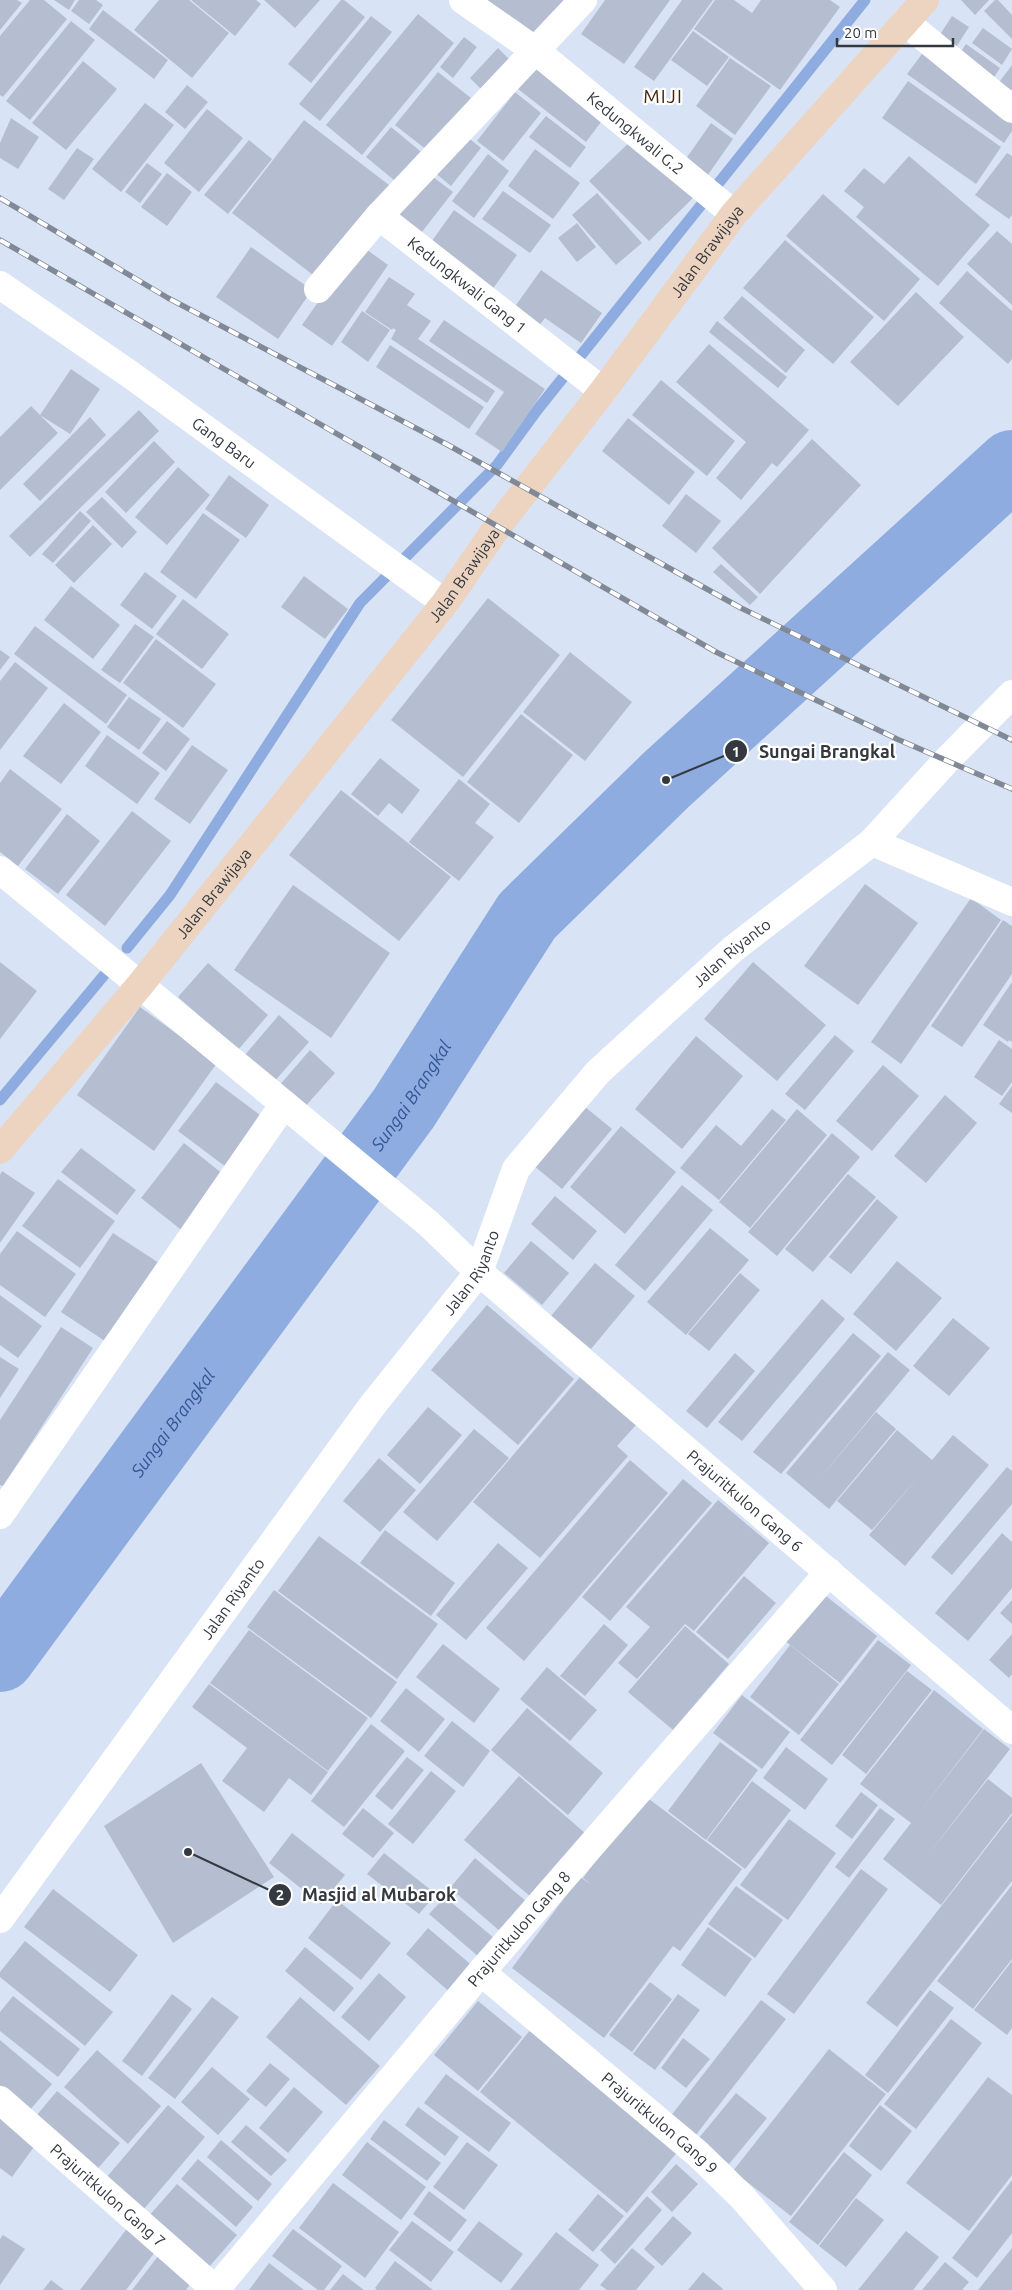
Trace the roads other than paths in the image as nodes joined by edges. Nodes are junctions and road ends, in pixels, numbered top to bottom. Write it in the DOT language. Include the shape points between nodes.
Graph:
graph roads {
  1 [pos="463,0"];
  2 [pos="583,0"];
  3 [pos="925,0"];
  4 [pos="906,22"];
  5 [pos="536,51"];
  6 [pos="1012,109"];
  7 [pos="734,214"];
  8 [pos="379,216"];
  9 [pos="0,285"];
  10 [pos="318,289"];
  11 [pos="593,384"];
  12 [pos="444,603"];
  13 [pos="1012,694"];
  14 [pos="872,842"];
  15 [pos="0,870"];
  16 [pos="1012,902"];
  17 [pos="140,985"];
  18 [pos="284,1104"];
  19 [pos="0,1150"];
  20 [pos="479,1272"];
  21 [pos="5,1508"];
  22 [pos="829,1572"];
  23 [pos="1012,1730"];
  24 [pos="0,1919"];
  25 [pos="481,1972"];
  26 [pos="0,2100"];
  27 [pos="215,2290"];
  28 [pos="823,2290"];
  1 -- 5 [label="street, Kedungkwali G.2"];
  2 -- 5 [label="street"];
  3 -- 4 [label="main road, Jalan Brawijaya"];
  4 -- 6 [label="street"];
  4 -- 7 [label="main road, Jalan Brawijaya"];
  5 -- 7 [label="street, Kedungkwali G.2"];
  5 -- 8 [label="street"];
  7 -- 11 [label="main road, Jalan Brawijaya"];
  8 -- 10 [label="street"];
  8 -- 11 [label="street, Kedungkwali Gang 1"];
  9 -- 12 [label="street, Gang Baru" via="131,375"];
  11 -- 12 [label="main road, Jalan Brawijaya"];
  12 -- 17 [label="main road, Jalan Brawijaya"];
  13 -- 14 [label="street, Jalan Riyanto"];
  14 -- 16 [label="street"];
  14 -- 20 [label="street, Jalan Riyanto" via="733,948 598,1072 516,1169"];
  15 -- 17 [label="street, Prajuritkulon Gang 6"];
  17 -- 18 [label="street, Prajuritkulon Gang 6"];
  17 -- 19 [label="main road, Jalan Brawijaya"];
  18 -- 20 [label="street, Prajuritkulon Gang 6" via="429,1224"];
  18 -- 21 [label="street"];
  20 -- 22 [label="street, Prajuritkulon Gang 6"];
  20 -- 24 [label="street, Jalan Riyanto" via="372,1406"];
  22 -- 23 [label="street, Prajuritkulon Gang 6"];
  22 -- 25 [label="street, Prajuritkulon Gang 8"];
  25 -- 27 [label="street, Prajuritkulon Gang 8"];
  25 -- 28 [label="street, Prajuritkulon Gang 9" via="698,2154 743,2198"];
  26 -- 27 [label="street, Prajuritkulon Gang 7"];
}
